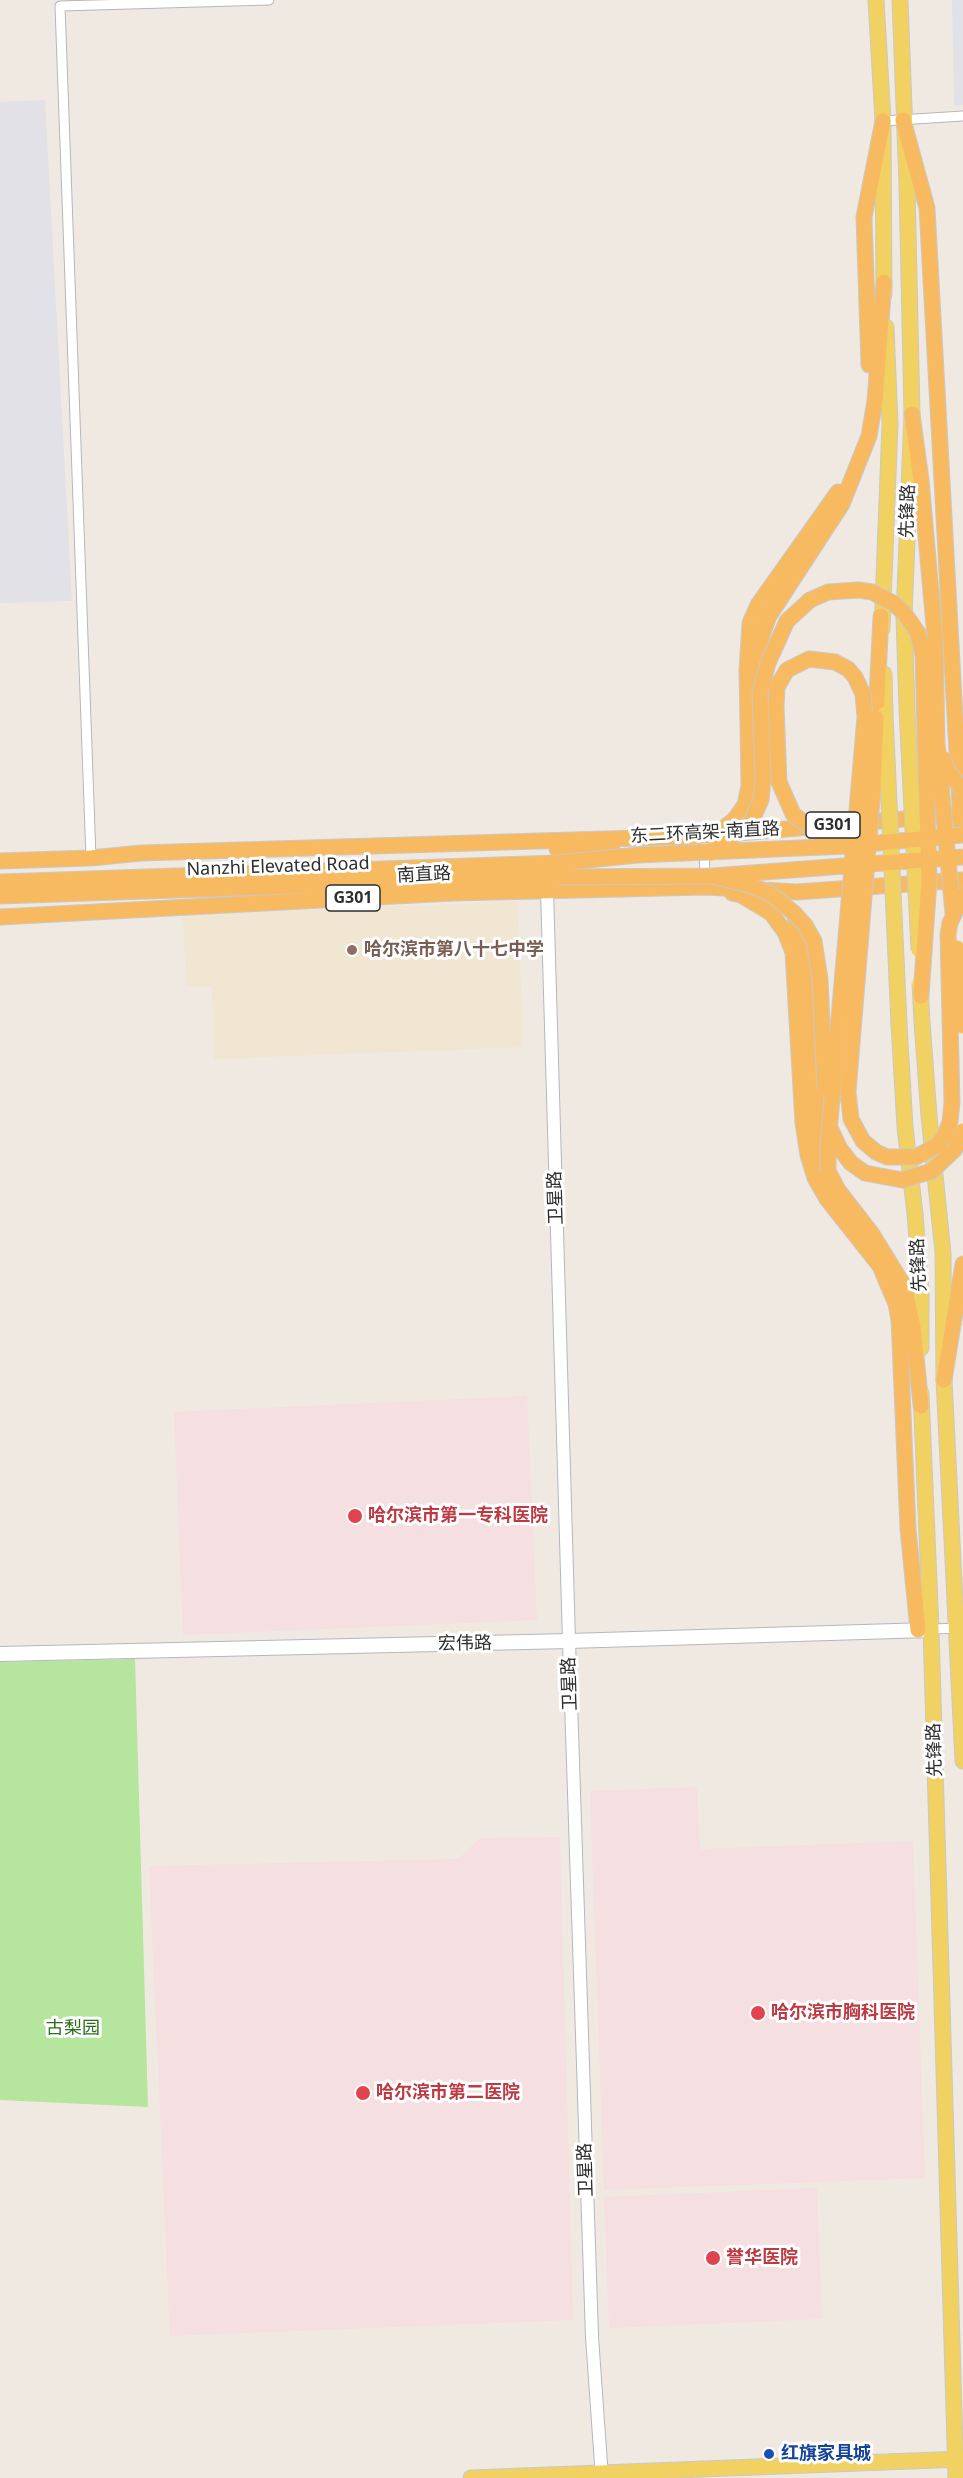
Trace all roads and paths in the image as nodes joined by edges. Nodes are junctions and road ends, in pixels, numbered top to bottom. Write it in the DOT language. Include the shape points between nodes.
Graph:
graph roads {
  1 [pos="269,0"];
  2 [pos="876,0"];
  3 [pos="900,0"];
  4 [pos="963,116"];
  5 [pos="903,120"];
  6 [pos="883,121"];
  7 [pos="884,282"];
  8 [pos="912,414"];
  9 [pos="871,428"];
  10 [pos="860,460"];
  11 [pos="881,616"];
  12 [pos="760,693"];
  13 [pos="881,716"];
  14 [pos="937,743"];
  15 [pos="956,751"];
  16 [pos="963,775"];
  17 [pos="963,791"];
  18 [pos="962,814"];
  19 [pos="963,835"];
  20 [pos="704,836"];
  21 [pos="963,840"];
  22 [pos="846,846"];
  23 [pos="141,853"];
  24 [pos="711,853"];
  25 [pos="638,855"];
  26 [pos="963,857"];
  27 [pos="91,858"];
  28 [pos="0,861"];
  29 [pos="558,870"];
  30 [pos="643,878"];
  31 [pos="963,880"];
  32 [pos="709,881"];
  33 [pos="0,882"];
  34 [pos="548,890"];
  35 [pos="963,895"];
  36 [pos="0,896"];
  37 [pos="0,909"];
  38 [pos="794,913"];
  39 [pos="0,917"];
  40 [pos="921,996"];
  41 [pos="963,1026"];
  42 [pos="963,1131"];
  43 [pos="828,1171"];
  44 [pos="963,1263"];
  45 [pos="944,1380"];
  46 [pos="921,1406"];
  47 [pos="960,1628"];
  48 [pos="924,1630"];
  49 [pos="568,1641"];
  50 [pos="0,1654"];
  51 [pos="963,1761"];
  52 [pos="960,2459"];
  53 [pos="602,2476"];
  54 [pos="471,2478"];
  55 [pos="956,2478"];
  1 -- 27 [label="street" via="60,6"];
  2 -- 6 [label="main road, 先锋路"];
  3 -- 5 [label="main road, 先锋路"];
  4 -- 5 [label="street"];
  5 -- 6 [label="street"];
  5 -- 8 [label="main road, 先锋路"];
  5 -- 15 [label="highway" via="927,208"];
  6 -- 7 [label="main road, 先锋路"];
  6 -- 9 [label="highway" via="864,217"];
  7 -- 9 [label="highway"];
  7 -- 11 [label="main road, 先锋路" via="890,424"];
  8 -- 14 [label="highway, bridge" via="935,637"];
  8 -- 40 [label="main road, 先锋路, bridge" via="904,617"];
  9 -- 10 [label="highway"];
  10 -- 12 [label="highway, bridge" via="842,504 769,616 759,654"];
  10 -- 20 [label="highway" via="758,605 750,623 749,786 745,805 724,828"];
  11 -- 13 [label="highway"];
  12 -- 24 [label="highway, bridge" via="761,800 751,822"];
  12 -- 40 [label="highway, bridge" via="768,663 787,621 810,600 828,592 872,592 899,608 918,633 923,656 929,881"];
  13 -- 35 [label="highway, bridge" via="848,1092 851,1119 863,1141 887,1157 916,1157 938,1144 950,1122 948,934"];
  13 -- 46 [label="main road, 先锋路, bridge" via="905,1128 921,1291"];
  14 -- 17 [label="highway, bridge" via="948,771"];
  14 -- 41 [label="highway, bridge"];
  15 -- 16 [label="highway"];
  15 -- 18 [label="highway"];
  18 -- 20 [label="highway, G301"];
  18 -- 21 [label="highway"];
  19 -- 22 [label="highway, 东二环高架-南直路, bridge"];
  20 -- 23 [label="highway, 南直路 / G301"];
  20 -- 32 [label="street"];
  22 -- 24 [label="highway, 东二环高架-南直路, bridge"];
  22 -- 43 [label="highway, bridge" via="816,832 793,814 779,782 777,687 787,670 809,659 835,662 848,669 863,694 865,717"];
  23 -- 25 [label="highway, bridge" via="173,860 556,849"];
  23 -- 27 [label="highway, 南直路 / G301"];
  24 -- 25 [label="highway, 东二环高架-南直路, bridge"];
  25 -- 29 [label="highway, 东二环高架-南直路, bridge"];
  26 -- 32 [label="highway, bridge"];
  27 -- 28 [label="highway, 南直路 / G301"];
  29 -- 30 [label="highway, bridge"];
  29 -- 33 [label="highway, Nanzhi Elevated Road"];
  29 -- 36 [label="highway, Nanzhi Elevated Road"];
  30 -- 32 [label="highway, bridge"];
  30 -- 37 [label="highway, bridge" via="599,886"];
  31 -- 32 [label="highway" via="797,891"];
  32 -- 34 [label="highway, 南直路 / G301"];
  32 -- 38 [label="highway, bridge" via="749,885 769,893"];
  32 -- 48 [label="highway" via="758,903 771,912 785,932 793,952 808,1155 827,1199 880,1266 896,1304 908,1529"];
  34 -- 39 [label="highway, 南直路 / G301"];
  34 -- 49 [label="street, 卫星路"];
  38 -- 42 [label="highway, bridge" via="814,941 819,960 828,1116 840,1149 865,1173 902,1180 932,1171 955,1149"];
  38 -- 43 [label="highway, bridge" via="806,968 819,1140"];
  40 -- 45 [label="main road, 先锋路, bridge" via="943,1253"];
  43 -- 46 [label="highway" via="904,1286 913,1327"];
  44 -- 45 [label="highway"];
  45 -- 47 [label="main road, 先锋路"];
  46 -- 48 [label="main road, 先锋路"];
  47 -- 48 [label="street"];
  47 -- 51 [label="main road, 先锋路"];
  48 -- 49 [label="main road, 宏伟路"];
  48 -- 52 [label="main road, 先锋路"];
  49 -- 50 [label="main road, 宏伟路"];
  49 -- 53 [label="street, 卫星路" via="592,2337"];
  52 -- 53 [label="main road"];
  52 -- 55 [label="main road, 先锋路"];
  53 -- 54 [label="main road"];
}
